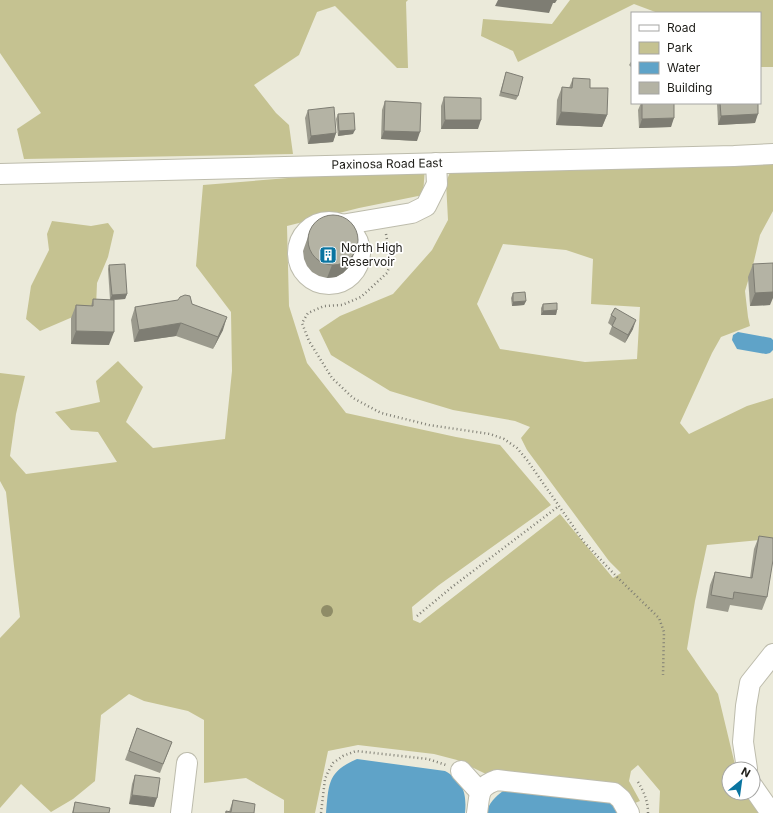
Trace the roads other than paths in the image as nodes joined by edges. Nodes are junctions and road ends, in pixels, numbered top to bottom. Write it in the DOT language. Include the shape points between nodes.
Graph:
graph roads {
  1 [pos="773,154"];
  2 [pos="436,163"];
  3 [pos="0,174"];
  4 [pos="341,225"];
  5 [pos="773,654"];
  6 [pos="746,761"];
  7 [pos="187,763"];
  8 [pos="461,771"];
  9 [pos="480,792"];
  10 [pos="761,799"];
  11 [pos="181,813"];
  12 [pos="478,813"];
  13 [pos="629,813"];
  14 [pos="771,813"];
  1 -- 2 [label="street, Paxinosa Road East"];
  2 -- 3 [label="street, Paxinosa Road East"];
  2 -- 4 [label="street" via="436,184 426,206 412,213"];
  5 -- 6 [label="street" via="750,683 743,742"];
  7 -- 11 [label="street"];
  8 -- 9 [label="street"];
  9 -- 12 [label="street"];
  9 -- 13 [label="street" via="486,784 497,780 614,794 621,799"];
  10 -- 14 [label="street"];
}
